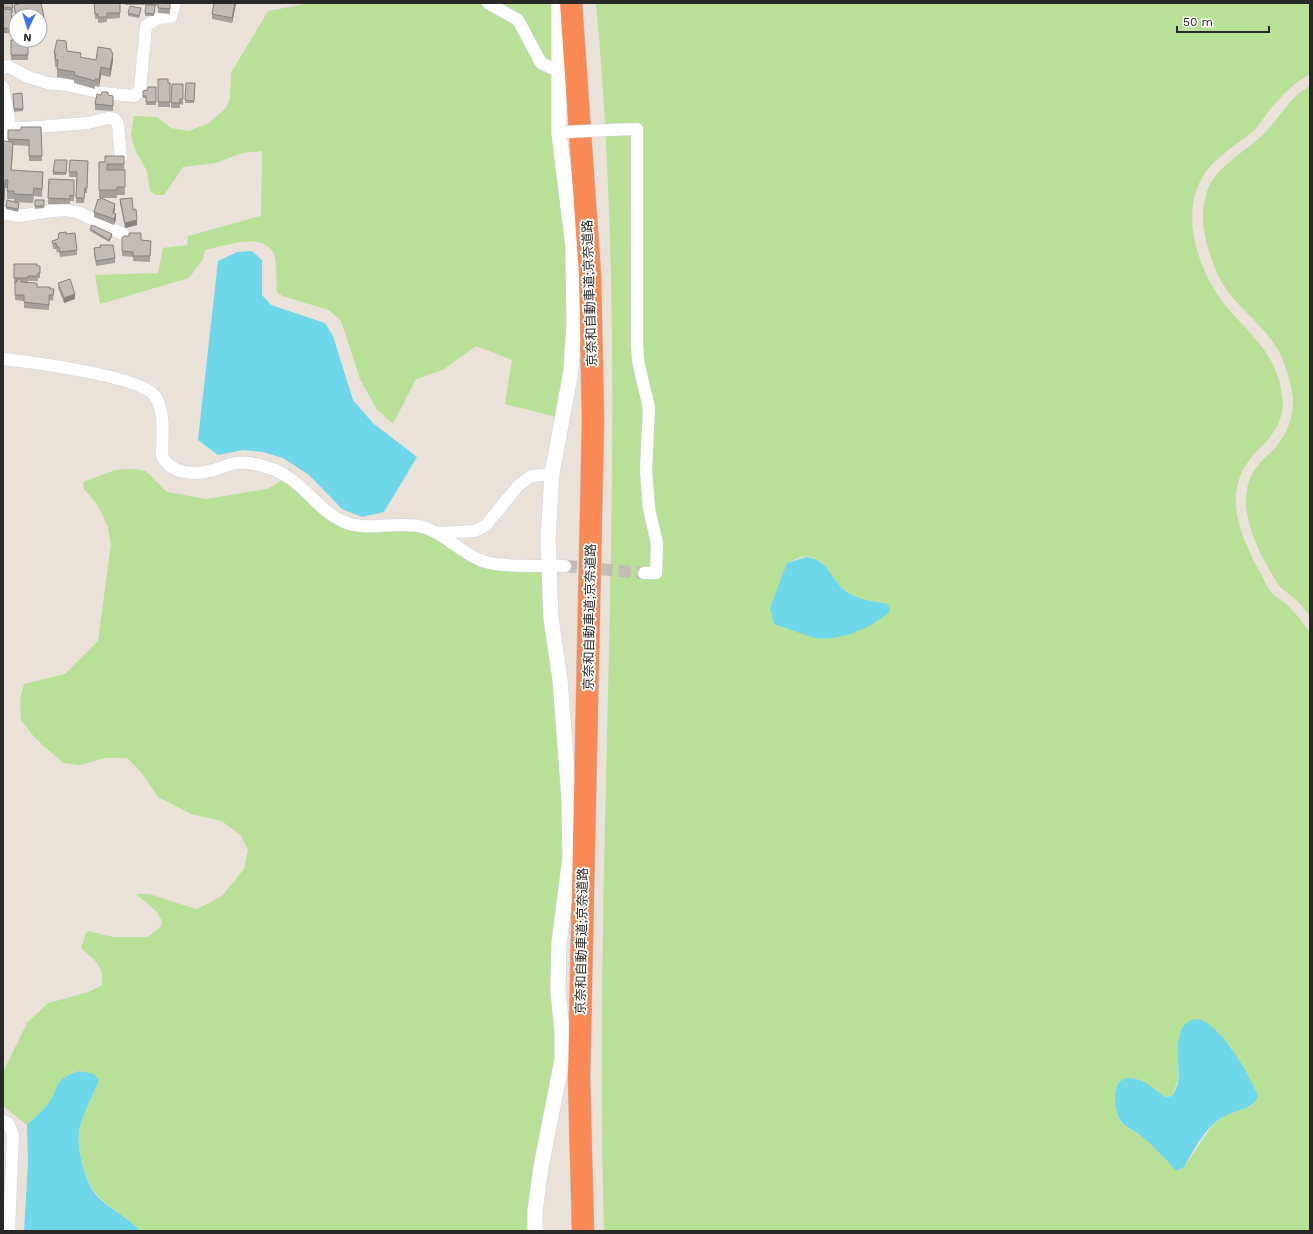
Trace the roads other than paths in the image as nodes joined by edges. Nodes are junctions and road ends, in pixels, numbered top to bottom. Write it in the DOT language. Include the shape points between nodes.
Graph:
graph roads {
  1 [pos="175,3"];
  2 [pos="488,3"];
  3 [pos="559,3"];
  4 [pos="570,3"];
  5 [pos="583,3"];
  6 [pos="3,68"];
  7 [pos="558,71"];
  8 [pos="3,87"];
  9 [pos="5,133"];
  10 [pos="561,133"];
  11 [pos="121,157"];
  12 [pos="3,213"];
  13 [pos="123,234"];
  14 [pos="3,359"];
  15 [pos="552,474"];
  16 [pos="438,533"];
  17 [pos="549,565"];
  18 [pos="565,566"];
  19 [pos="644,573"];
  20 [pos="3,1121"];
  21 [pos="9,1231"];
  22 [pos="535,1231"];
  23 [pos="583,1231"];
  24 [pos="591,1231"];
  1 -- 6 [label="street" via="171,17 158,18 146,26 140,88 135,96 48,83 28,77 8,66"];
  2 -- 7 [label="street" via="518,20 541,63"];
  3 -- 7 [label="street"];
  4 -- 23 [label="highway, 京奈和自動車道;京奈道路" via="590,275 594,420 579,1055"];
  5 -- 24 [label="highway, 京奈和自動車道;京奈道路" via="596,174 600,399 600,529 591,820 588,1042"];
  7 -- 10 [label="street"];
  8 -- 9 [label="street" via="9,119"];
  9 -- 11 [label="street" via="26,128 115,119 119,130"];
  10 -- 15 [label="street" via="572,246 574,323 571,371"];
  10 -- 19 [label="street, bridge" via="637,129 638,360 649,408 646,470 649,509 657,543 656,573"];
  12 -- 13 [label="street" via="19,216 67,210 80,213"];
  14 -- 16 [label="street" via="66,367 144,387 150,391 160,408 162,456 165,462 182,472 210,471 235,463 258,465 279,472 300,485 334,516 349,524 368,527 400,524 422,527"];
  15 -- 16 [label="street" via="531,476 518,486 486,525 475,531"];
  15 -- 17 [label="street"];
  16 -- 17 [label="street" via="479,560 495,564"];
  17 -- 18 [label="street"];
  17 -- 22 [label="street" via="551,618 560,678 569,799 570,858 559,943 558,992 562,1060 534,1211"];
  20 -- 21 [label="street" via="8,1123 13,1135"];
}
